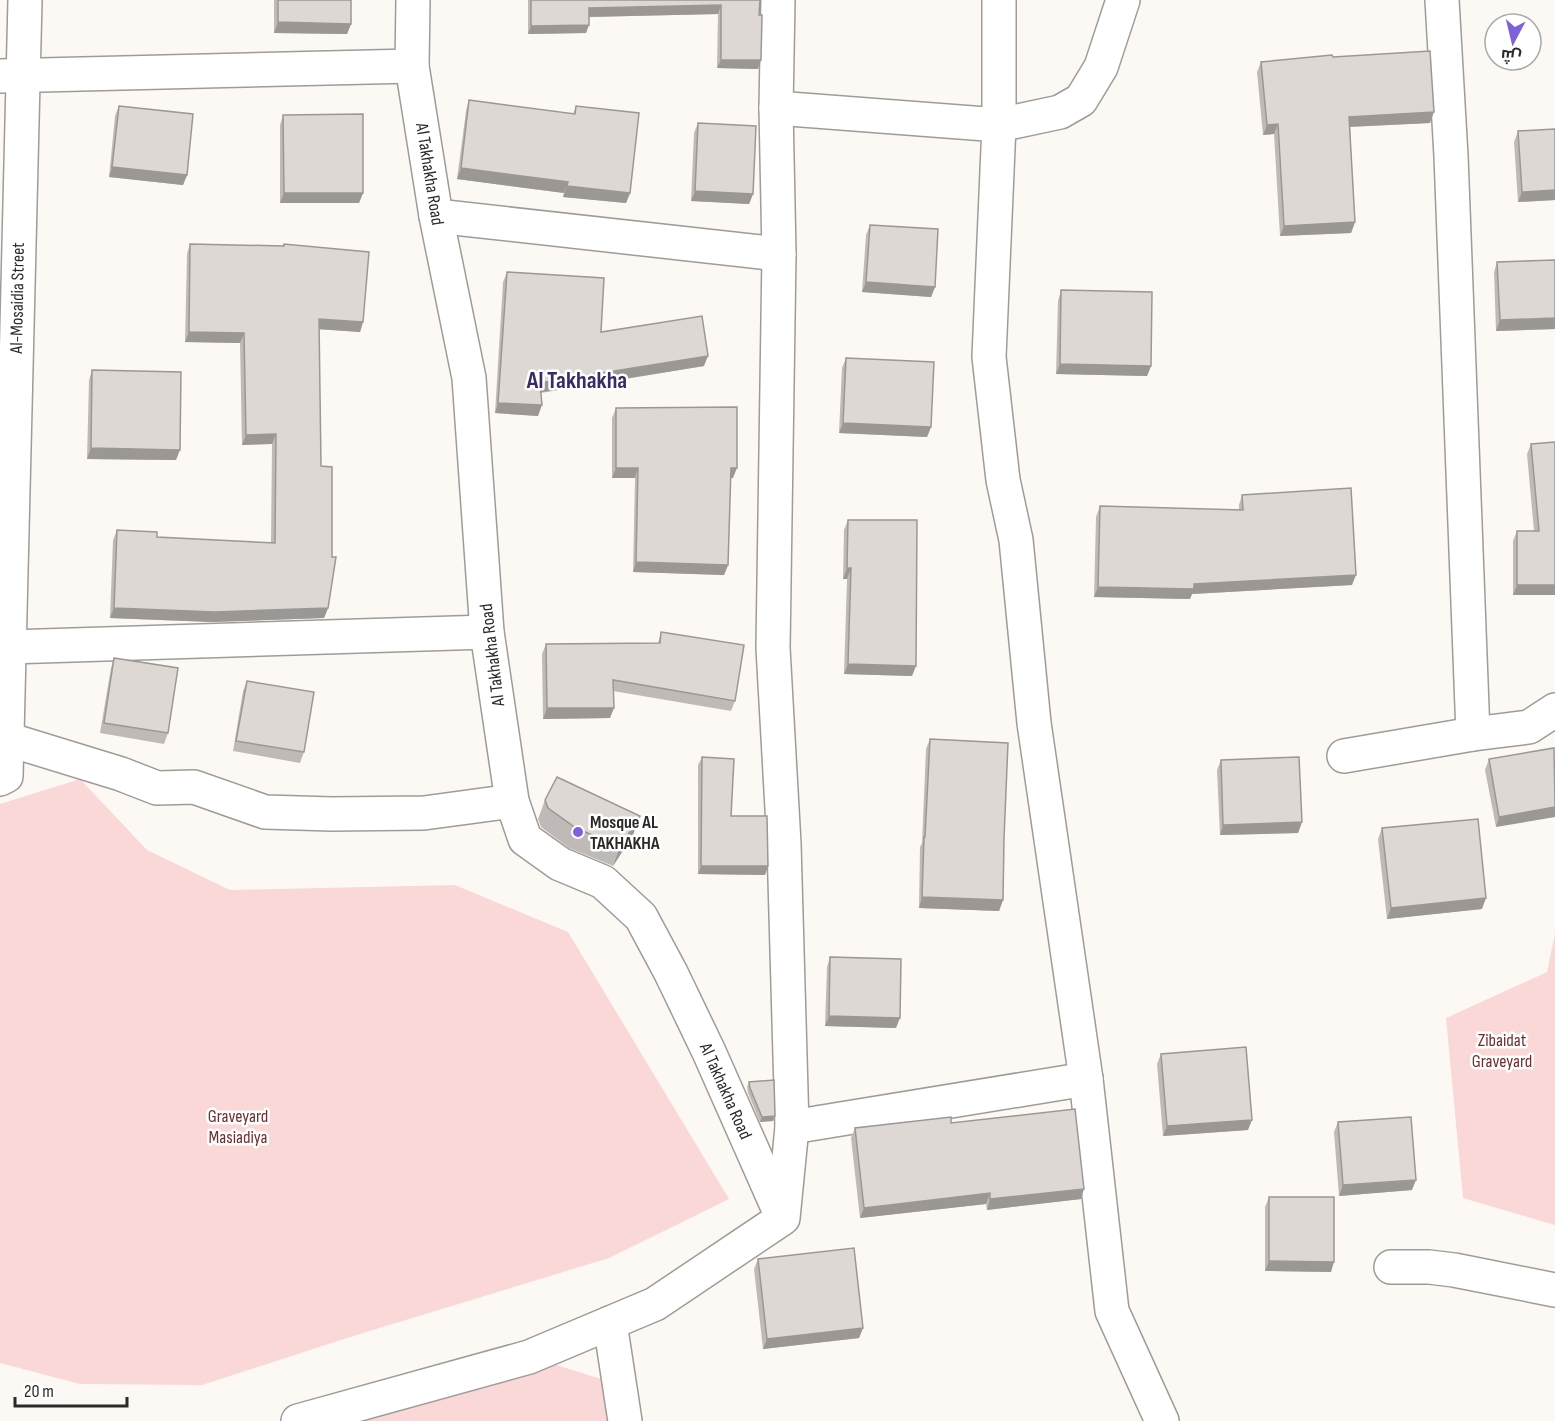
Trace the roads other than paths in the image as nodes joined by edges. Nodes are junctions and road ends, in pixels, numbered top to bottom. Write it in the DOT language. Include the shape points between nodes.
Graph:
graph roads {
  1 [pos="25,0"];
  2 [pos="413,0"];
  3 [pos="778,0"];
  4 [pos="999,0"];
  5 [pos="1123,0"];
  6 [pos="1442,0"];
  7 [pos="412,66"];
  8 [pos="12,75"];
  9 [pos="776,108"];
  10 [pos="999,125"];
  11 [pos="436,216"];
  12 [pos="779,254"];
  13 [pos="8,319"];
  14 [pos="488,632"];
  15 [pos="9,647"];
  16 [pos="1555,710"];
  17 [pos="1473,734"];
  18 [pos="7,739"];
  19 [pos="1344,756"];
  20 [pos="3,777"];
  21 [pos="512,801"];
  22 [pos="1086,1079"];
  23 [pos="792,1127"];
  24 [pos="783,1218"];
  25 [pos="1391,1267"];
  26 [pos="1555,1290"];
  27 [pos="610,1323"];
  28 [pos="298,1421"];
  29 [pos="626,1421"];
  30 [pos="1162,1421"];
  1 -- 8 [label="street, Al-Mosaidia Street"];
  2 -- 7 [label="street, Al Takhakha Road"];
  3 -- 9 [label="street"];
  4 -- 10 [label="street"];
  5 -- 10 [label="street" via="1101,66 1081,100 1060,112"];
  6 -- 17 [label="street"];
  7 -- 8 [label="street"];
  7 -- 11 [label="street, Al Takhakha Road"];
  8 -- 13 [label="street, Al-Mosaidia Street"];
  9 -- 10 [label="street"];
  9 -- 12 [label="street"];
  10 -- 22 [label="street" via="989,357 1003,480 1016,540 1034,723"];
  11 -- 12 [label="street"];
  11 -- 14 [label="street, Al Takhakha Road" via="469,378"];
  12 -- 23 [label="street" via="773,648 784,844"];
  13 -- 15 [label="street, Al-Mosaidia Street"];
  14 -- 15 [label="street"];
  14 -- 21 [label="street, Al Takhakha Road"];
  15 -- 18 [label="street, Al-Mosaidia Street"];
  16 -- 17 [label="street" via="1529,727"];
  17 -- 19 [label="street"];
  18 -- 20 [label="street, Al-Mosaidia Street"];
  18 -- 21 [label="street" via="157,788 194,787 266,812 424,813"];
  21 -- 24 [label="street, Al Takhakha Road" via="525,839 560,864 603,882 640,917 690,1012"];
  22 -- 23 [label="street"];
  22 -- 30 [label="street" via="1112,1311"];
  23 -- 24 [label="street"];
  24 -- 27 [label="street" via="655,1304"];
  25 -- 26 [label="street" via="1454,1270"];
  27 -- 28 [label="street" via="529,1357"];
  27 -- 29 [label="street"];
}
